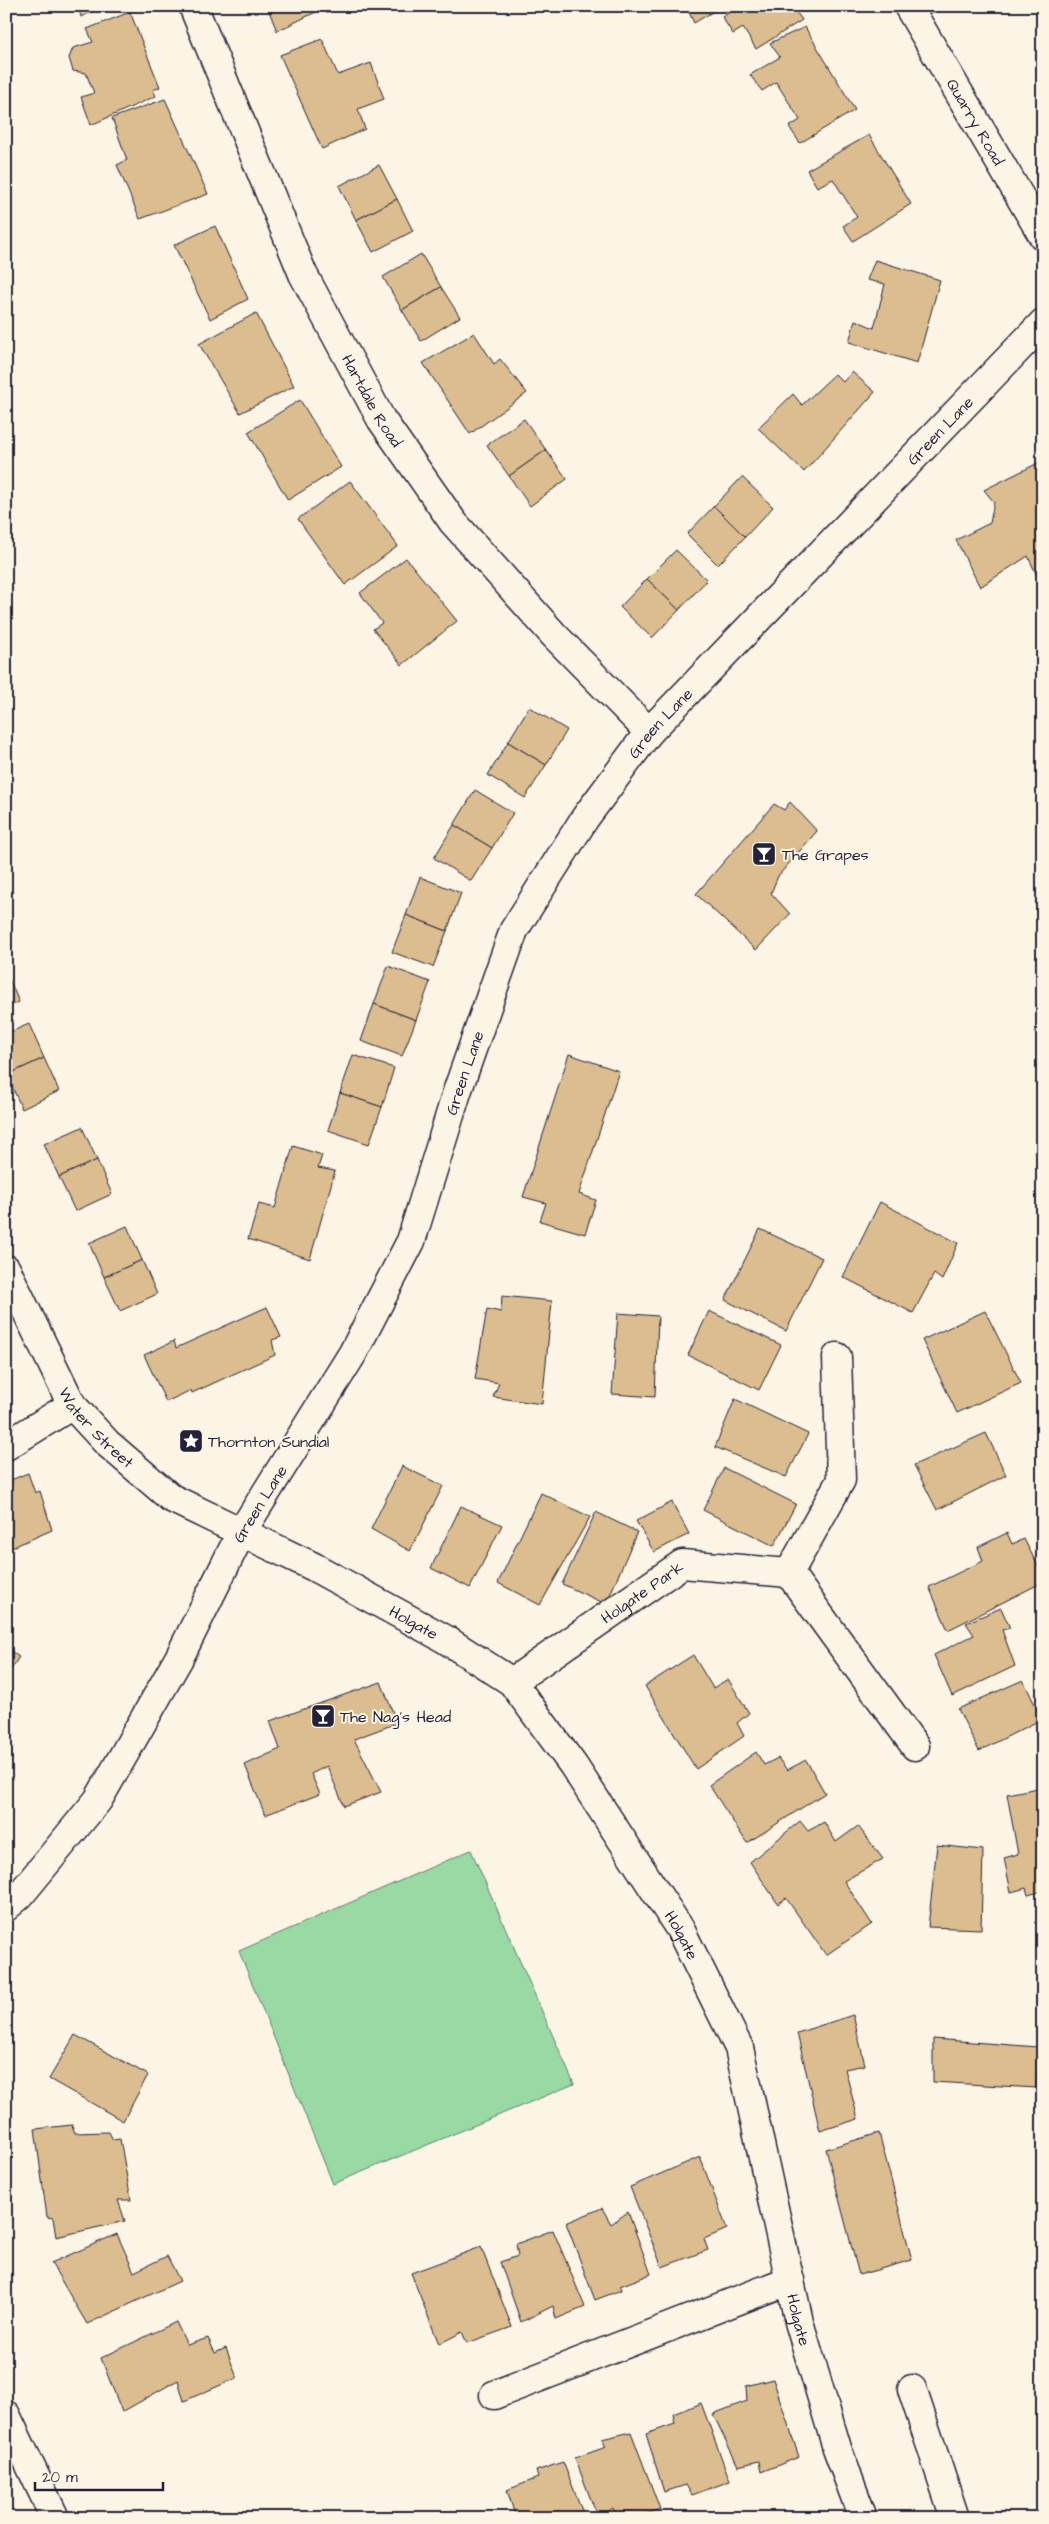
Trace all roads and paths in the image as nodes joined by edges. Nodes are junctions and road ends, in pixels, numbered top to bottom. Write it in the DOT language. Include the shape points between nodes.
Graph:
graph roads {
  1 [pos="193,6"];
  2 [pos="908,6"];
  3 [pos="1043,236"];
  4 [pos="1043,323"];
  5 [pos="649,732"];
  6 [pos="6,1270"];
  7 [pos="837,1357"];
  8 [pos="72,1405"];
  9 [pos="6,1446"];
  10 [pos="241,1533"];
  11 [pos="789,1573"];
  12 [pos="512,1682"];
  13 [pos="915,1746"];
  14 [pos="6,1908"];
  15 [pos="790,2280"];
  16 [pos="912,2389"];
  17 [pos="494,2395"];
  18 [pos="6,2415"];
  19 [pos="55,2518"];
  20 [pos="863,2518"];
  21 [pos="955,2518"];
  1 -- 5 [label="main road, Hartdale Road" via="303,274 381,419 454,522 554,635"];
  2 -- 3 [label="main road, Quarry Road"];
  4 -- 5 [label="main road, Green Lane"];
  5 -- 10 [label="main road, Green Lane" via="585,818 514,930 458,1089 411,1241 353,1353"];
  6 -- 8 [label="main road, Water Street"];
  7 -- 11 [label="main road" via="841,1480"];
  8 -- 9 [label="main road"];
  8 -- 10 [label="main road, Water Street" via="107,1443 171,1498"];
  10 -- 12 [label="main road, Holgate" via="314,1567 436,1634"];
  10 -- 14 [label="main road, Green Lane" via="179,1658 98,1800"];
  11 -- 12 [label="main road, Holgate Park" via="682,1564"];
  11 -- 13 [label="main road"];
  12 -- 15 [label="main road, Holgate" via="573,1765 680,1929 739,2048"];
  15 -- 17 [label="main road"];
  15 -- 20 [label="main road, Holgate" via="799,2322 832,2430"];
  16 -- 21 [label="main road"];
  18 -- 19 [label="main road"];
}
